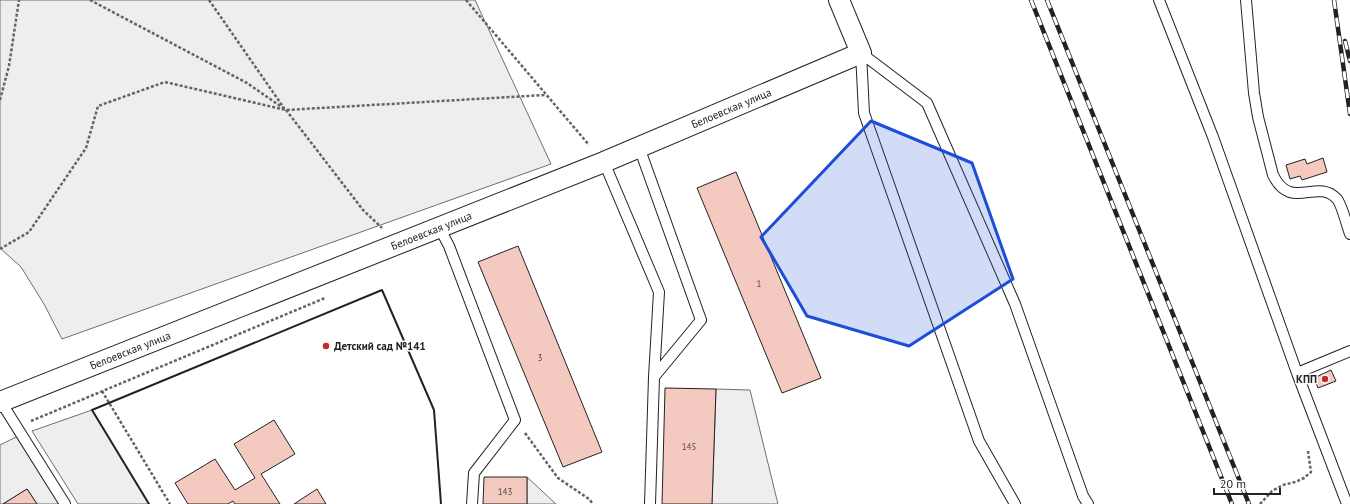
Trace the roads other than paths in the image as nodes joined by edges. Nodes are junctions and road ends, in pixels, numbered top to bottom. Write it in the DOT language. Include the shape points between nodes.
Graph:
graph roads {
  1 [pos="839,0"];
  2 [pos="1158,0"];
  3 [pos="1246,0"];
  4 [pos="861,53"];
  5 [pos="640,147"];
  6 [pos="604,162"];
  7 [pos="439,227"];
  8 [pos="1350,234"];
  9 [pos="1350,351"];
  10 [pos="1297,373"];
  11 [pos="654,378"];
  12 [pos="1,402"];
  13 [pos="1010,501"];
  14 [pos="65,504"];
  15 [pos="472,504"];
  16 [pos="650,504"];
  17 [pos="1088,504"];
  18 [pos="1347,504"];
  1 -- 4 [label="street"];
  2 -- 10 [label="lane" via="1213,137"];
  3 -- 8 [label="lane" via="1254,92 1273,175 1283,189 1290,193 1324,192 1332,195 1338,201"];
  4 -- 5 [label="street, Белоевская улица"];
  4 -- 13 [label="lane" via="864,113 979,441"];
  4 -- 17 [label="lane" via="927,103 1015,304"];
  5 -- 6 [label="street, Белоевская улица"];
  5 -- 11 [label="lane" via="701,320"];
  6 -- 7 [label="street, Белоевская улица"];
  6 -- 11 [label="lane" via="659,292"];
  7 -- 12 [label="street, Белоевская улица"];
  7 -- 15 [label="lane" via="450,246 515,420 474,473"];
  9 -- 10 [label="lane"];
  10 -- 18 [label="lane"];
  11 -- 16 [label="lane"];
  12 -- 14 [label="lane"];
}
